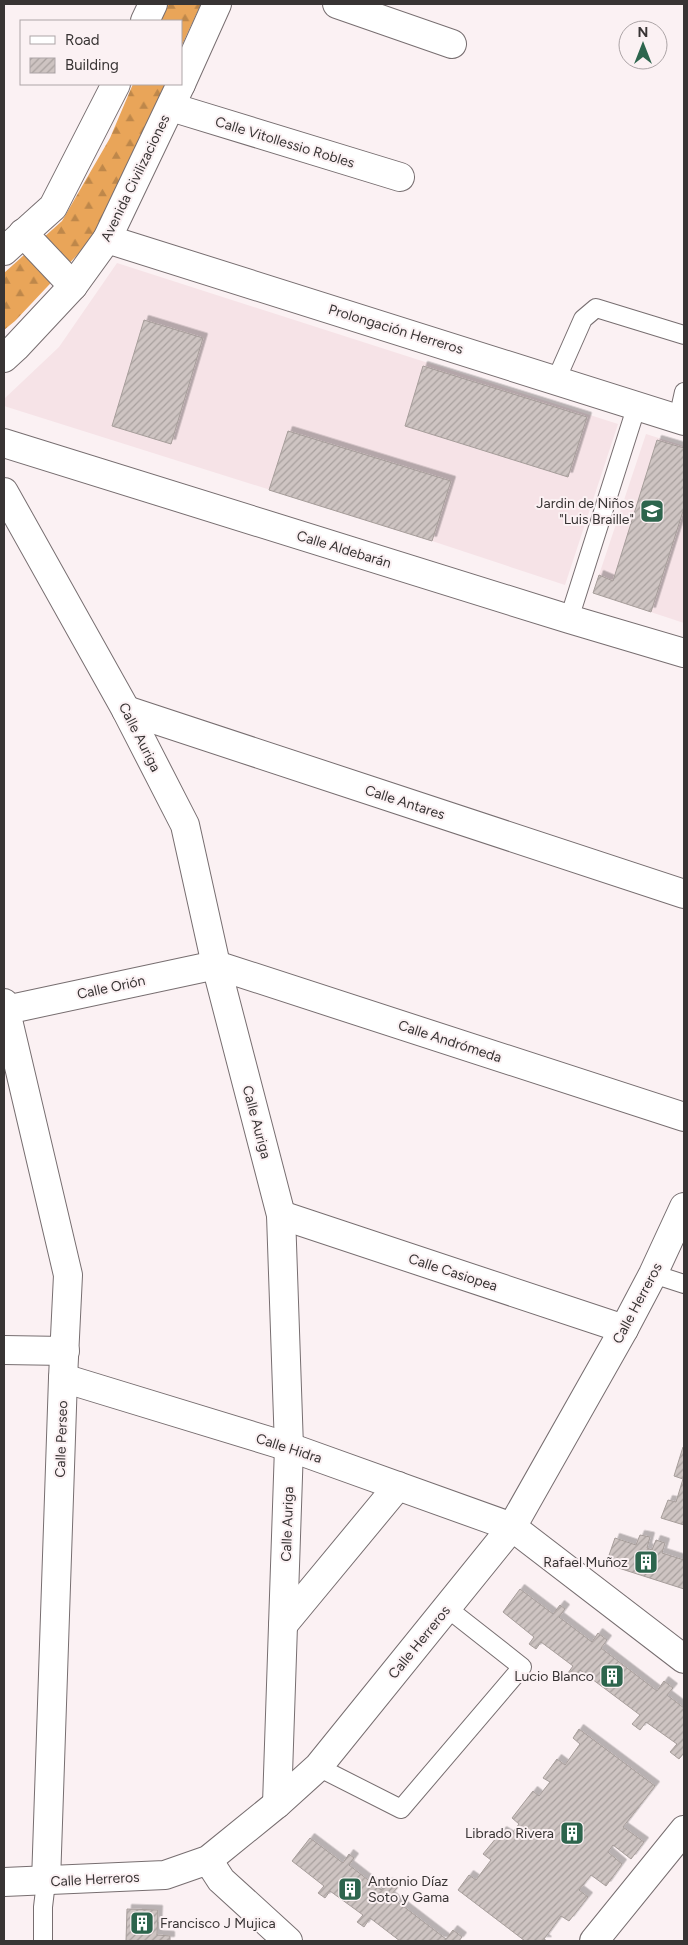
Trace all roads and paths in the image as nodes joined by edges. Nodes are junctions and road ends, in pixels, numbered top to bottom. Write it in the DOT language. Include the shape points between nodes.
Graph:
graph roads {
  1 [pos="153,4"];
  2 [pos="217,4"];
  3 [pos="337,4"];
  4 [pos="145,20"];
  5 [pos="452,44"];
  6 [pos="182,82"];
  7 [pos="115,85"];
  8 [pos="178,91"];
  9 [pos="400,177"];
  10 [pos="107,239"];
  11 [pos="13,242"];
  12 [pos="73,286"];
  13 [pos="684,335"];
  14 [pos="4,358"];
  15 [pos="556,380"];
  16 [pos="684,392"];
  17 [pos="636,405"];
  18 [pos="681,420"];
  19 [pos="4,443"];
  20 [pos="4,492"];
  21 [pos="569,619"];
  22 [pos="684,653"];
  23 [pos="126,710"];
  24 [pos="684,894"];
  25 [pos="216,964"];
  26 [pos="5,1007"];
  27 [pos="684,1118"];
  28 [pos="684,1207"];
  29 [pos="281,1215"];
  30 [pos="653,1274"];
  31 [pos="684,1284"];
  32 [pos="624,1329"];
  33 [pos="4,1350"];
  34 [pos="65,1351"];
  35 [pos="63,1378"];
  36 [pos="289,1447"];
  37 [pos="398,1486"];
  38 [pos="512,1527"];
  39 [pos="447,1608"];
  40 [pos="283,1625"];
  41 [pos="684,1659"];
  42 [pos="318,1767"];
  43 [pos="277,1804"];
  44 [pos="684,1830"];
  45 [pos="208,1860"];
  46 [pos="4,1882"];
  47 [pos="46,1882"];
  48 [pos="42,1941"];
  49 [pos="288,1941"];
  50 [pos="594,1941"];
  1 -- 4 [label="street"];
  2 -- 6 [label="street, Avenida Civilizaciones"];
  3 -- 5 [label="street"];
  7 -- 11 [label="street" via="53,207"];
  8 -- 9 [label="street, Calle Vitollessio Robles"];
  8 -- 10 [label="street, Avenida Civilizaciones"];
  10 -- 12 [label="street, Avenida Civilizaciones"];
  10 -- 15 [label="street, Prolongación Herreros"];
  11 -- 12 [label="street"];
  12 -- 14 [label="street, Avenida Civilizaciones"];
  13 -- 15 [label="lane" via="596,308 583,318"];
  15 -- 17 [label="street, Prolongación Herreros"];
  16 -- 18 [label="lane"];
  17 -- 18 [label="street, Prolongación Herreros"];
  17 -- 21 [label="lane"];
  19 -- 21 [label="street, Calle Aldebarán"];
  20 -- 23 [label="street, Calle Auriga"];
  21 -- 22 [label="street, Calle Aldebarán"];
  23 -- 24 [label="street, Calle Antares"];
  23 -- 25 [label="street, Calle Auriga" via="185,825"];
  25 -- 26 [label="street, Calle Orión"];
  25 -- 27 [label="street, Calle Andrómeda"];
  25 -- 29 [label="street, Calle Auriga"];
  26 -- 34 [label="street, Calle Perseo" via="68,1275"];
  28 -- 30 [label="street, Calle Herreros"];
  29 -- 32 [label="street, Calle Casiopea"];
  29 -- 36 [label="street, Calle Auriga"];
  30 -- 31 [label="lane"];
  30 -- 32 [label="street, Calle Herreros"];
  32 -- 38 [label="street, Calle Herreros"];
  33 -- 34 [label="street"];
  34 -- 35 [label="street, Calle Perseo"];
  35 -- 36 [label="street, Calle Hidra"];
  35 -- 47 [label="street, Calle Perseo"];
  36 -- 37 [label="street, Calle Hidra"];
  36 -- 40 [label="street, Calle Auriga"];
  37 -- 38 [label="street, Calle Hidra"];
  37 -- 40 [label="street"];
  38 -- 39 [label="street, Calle Herreros"];
  38 -- 41 [label="street, Calle Hidra"];
  39 -- 42 [label="street, Calle Herreros"];
  39 -- 42 [label="lane" via="522,1667 401,1809"];
  40 -- 43 [label="street, Calle Auriga"];
  42 -- 43 [label="street, Calle Herreros"];
  43 -- 45 [label="street, Calle Herreros"];
  44 -- 50 [label="street"];
  45 -- 47 [label="street, Calle Herreros" via="165,1876"];
  45 -- 49 [label="street" via="221,1880"];
  46 -- 47 [label="street, Calle Herreros"];
  47 -- 48 [label="lane"];
}
